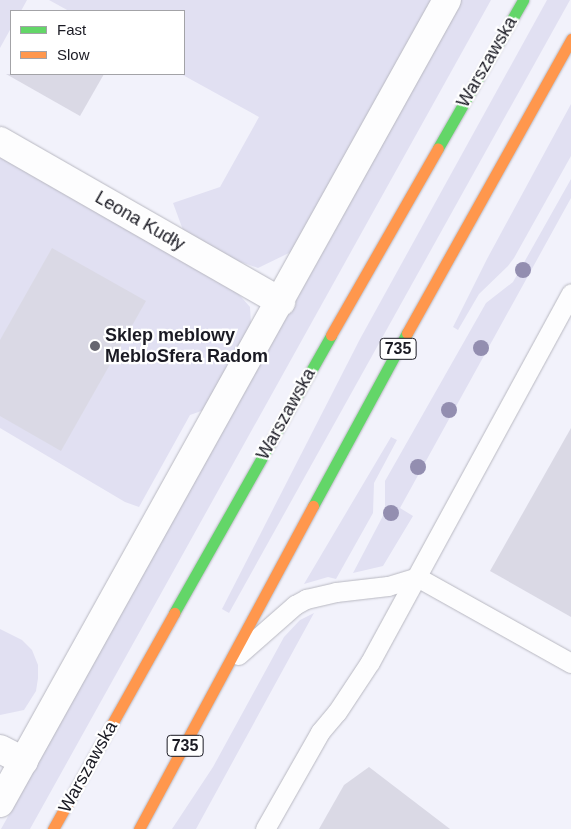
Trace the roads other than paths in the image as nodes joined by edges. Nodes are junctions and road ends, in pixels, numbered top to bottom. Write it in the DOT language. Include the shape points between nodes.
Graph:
graph roads {
  1 [pos="446,0"];
  2 [pos="523,0"];
  3 [pos="571,38"];
  4 [pos="0,141"];
  5 [pos="571,293"];
  6 [pos="280,302"];
  7 [pos="417,577"];
  8 [pos="230,663"];
  9 [pos="571,663"];
  10 [pos="12,755"];
  11 [pos="0,803"];
  12 [pos="54,827"];
  13 [pos="139,829"];
  14 [pos="266,829"];
  1 -- 6 [label="street"];
  2 -- 12 [label="main road, Warszawska" via="297,393"];
  3 -- 8 [label="main road, 735" via="398,349"];
  4 -- 6 [label="street, Leona Kudły"];
  5 -- 7 [label="lane"];
  6 -- 10 [label="street"];
  7 -- 8 [label="lane" via="388,586 306,599"];
  7 -- 9 [label="lane"];
  7 -- 14 [label="lane" via="370,662 320,732"];
  8 -- 13 [label="main road, 735"];
  10 -- 11 [label="street"];
}
